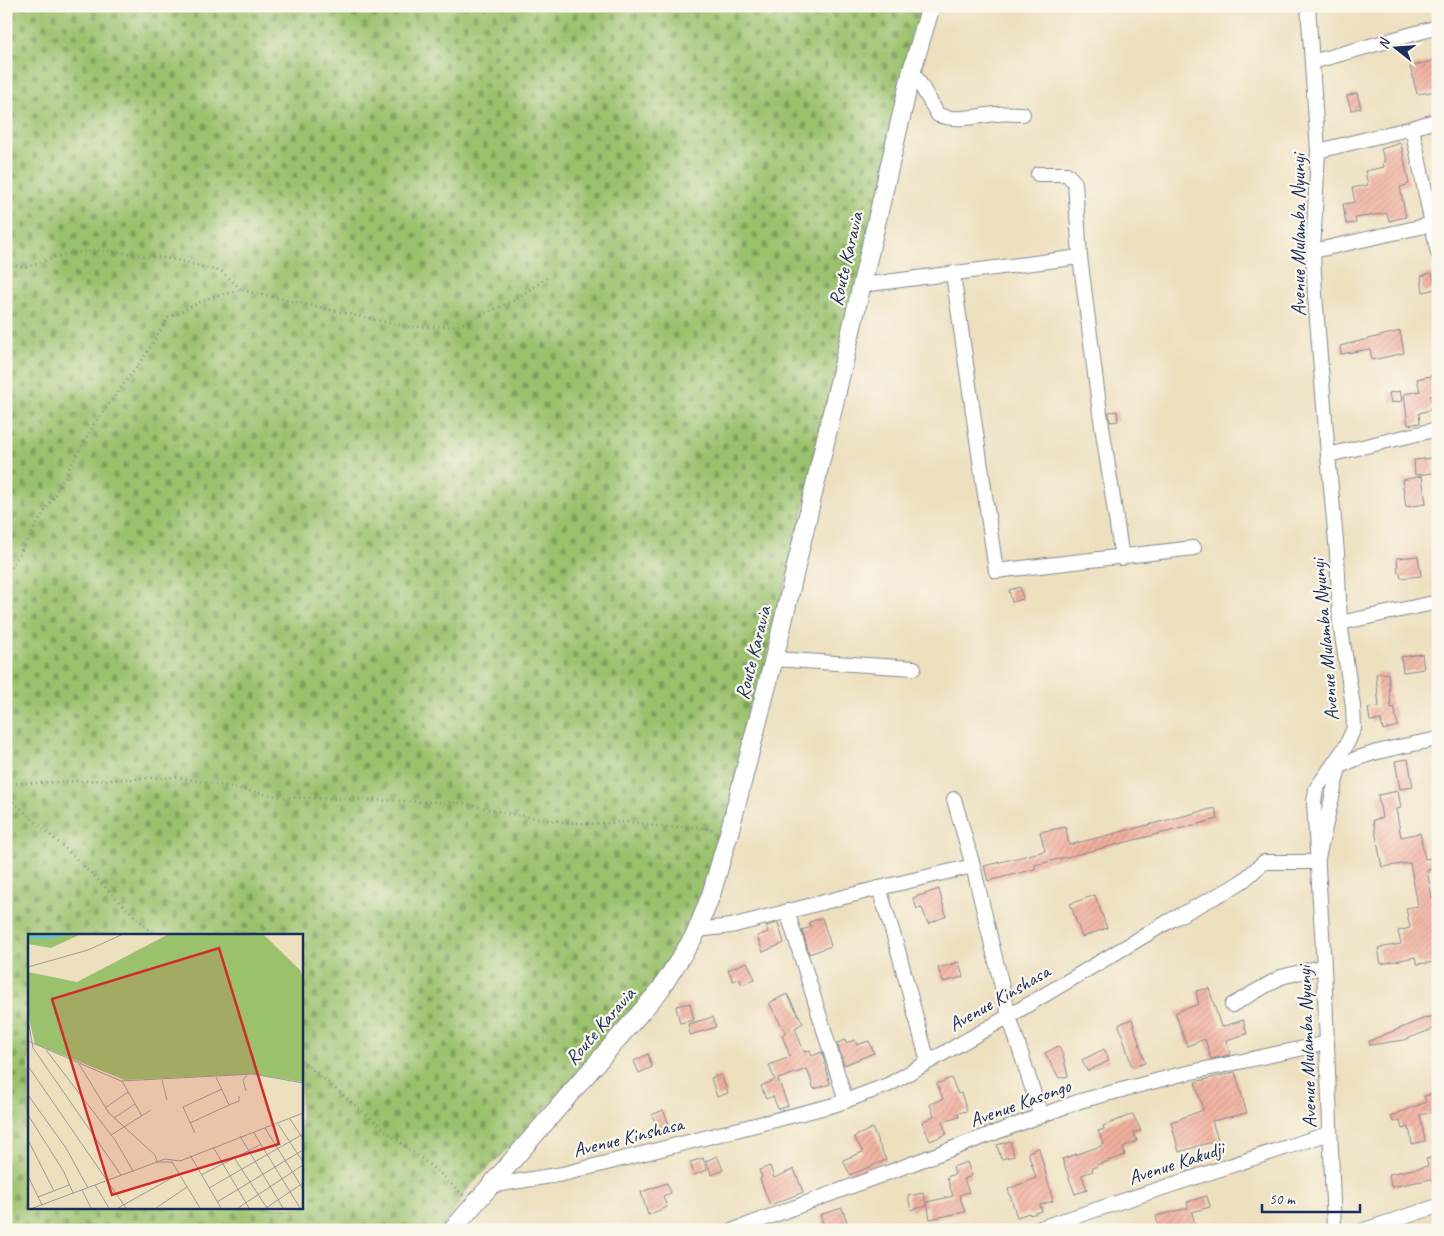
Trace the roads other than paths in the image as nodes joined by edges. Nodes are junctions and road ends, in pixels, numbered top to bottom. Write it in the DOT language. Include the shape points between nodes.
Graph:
graph roads {
  1 [pos="931,6"];
  2 [pos="1308,6"];
  3 [pos="1438,27"];
  4 [pos="1312,62"];
  5 [pos="912,70"];
  6 [pos="1023,114"];
  7 [pos="1438,120"];
  8 [pos="1412,128"];
  9 [pos="1318,151"];
  10 [pos="1038,174"];
  11 [pos="1435,224"];
  12 [pos="1313,251"];
  13 [pos="1438,253"];
  14 [pos="1080,257"];
  15 [pos="953,274"];
  16 [pos="862,285"];
  17 [pos="1438,429"];
  18 [pos="1328,455"];
  19 [pos="1194,548"];
  20 [pos="1122,558"];
  21 [pos="1438,602"];
  22 [pos="1340,623"];
  23 [pos="774,659"];
  24 [pos="914,668"];
  25 [pos="1438,739"];
  26 [pos="954,798"];
  27 [pos="1317,862"];
  28 [pos="973,866"];
  29 [pos="879,888"];
  30 [pos="787,911"];
  31 [pos="697,930"];
  32 [pos="1324,966"];
  33 [pos="1232,1006"];
  34 [pos="1009,1016"];
  35 [pos="1328,1043"];
  36 [pos="928,1062"];
  37 [pos="846,1101"];
  38 [pos="1041,1116"];
  39 [pos="1330,1133"];
  40 [pos="489,1186"];
  41 [pos="1438,1206"];
  42 [pos="452,1230"];
  43 [pos="734,1230"];
  44 [pos="1034,1230"];
  45 [pos="1334,1230"];
  46 [pos="1364,1230"];
  1 -- 5 [label="street, Route Karavia"];
  2 -- 4 [label="street, Avenue Mulamba Nyunyi"];
  3 -- 4 [label="street"];
  4 -- 9 [label="street, Avenue Mulamba Nyunyi"];
  5 -- 6 [label="street" via="938,115 949,119 968,119 998,113"];
  5 -- 16 [label="street, Route Karavia"];
  7 -- 8 [label="street"];
  8 -- 9 [label="street"];
  8 -- 11 [label="street"];
  9 -- 12 [label="street, Avenue Mulamba Nyunyi"];
  10 -- 14 [label="street" via="1067,174 1075,183"];
  11 -- 12 [label="street"];
  11 -- 13 [label="street"];
  12 -- 18 [label="street, Avenue Mulamba Nyunyi"];
  14 -- 15 [label="street"];
  14 -- 20 [label="street"];
  15 -- 16 [label="street"];
  15 -- 20 [label="street" via="996,571"];
  16 -- 23 [label="street, Route Karavia"];
  17 -- 18 [label="street"];
  18 -- 22 [label="street, Avenue Mulamba Nyunyi" via="1338,553"];
  19 -- 20 [label="street"];
  21 -- 22 [label="street"];
  22 -- 27 [label="street, Avenue Mulamba Nyunyi" via="1354,706 1354,728 1346,746 1316,789"];
  23 -- 24 [label="street"];
  23 -- 31 [label="street, Route Karavia" via="729,833"];
  25 -- 27 [label="street" via="1363,757 1339,767"];
  26 -- 28 [label="street"];
  27 -- 32 [label="street, Avenue Mulamba Nyunyi"];
  27 -- 34 [label="street, Avenue Kinshasa" via="1264,862 1228,890"];
  28 -- 29 [label="street"];
  28 -- 34 [label="street"];
  29 -- 30 [label="street"];
  29 -- 36 [label="street"];
  30 -- 31 [label="street" via="731,926"];
  30 -- 37 [label="street"];
  31 -- 40 [label="street, Route Karavia" via="660,990"];
  32 -- 33 [label="street" via="1280,977"];
  32 -- 35 [label="street, Avenue Mulamba Nyunyi"];
  34 -- 36 [label="street, Avenue Kinshasa"];
  34 -- 38 [label="street"];
  35 -- 38 [label="street, Avenue Kasongo" via="1178,1075 1080,1101"];
  35 -- 39 [label="street, Avenue Mulamba Nyunyi"];
  36 -- 37 [label="street, Avenue Kinshasa" via="888,1085"];
  37 -- 40 [label="street, Avenue Kinshasa" via="563,1174"];
  38 -- 43 [label="street, Avenue Kasongo"];
  39 -- 44 [label="street, Avenue Kakudji"];
  39 -- 45 [label="street, Avenue Mulamba Nyunyi"];
  40 -- 42 [label="street, Route Karavia"];
  41 -- 46 [label="street"];
}
